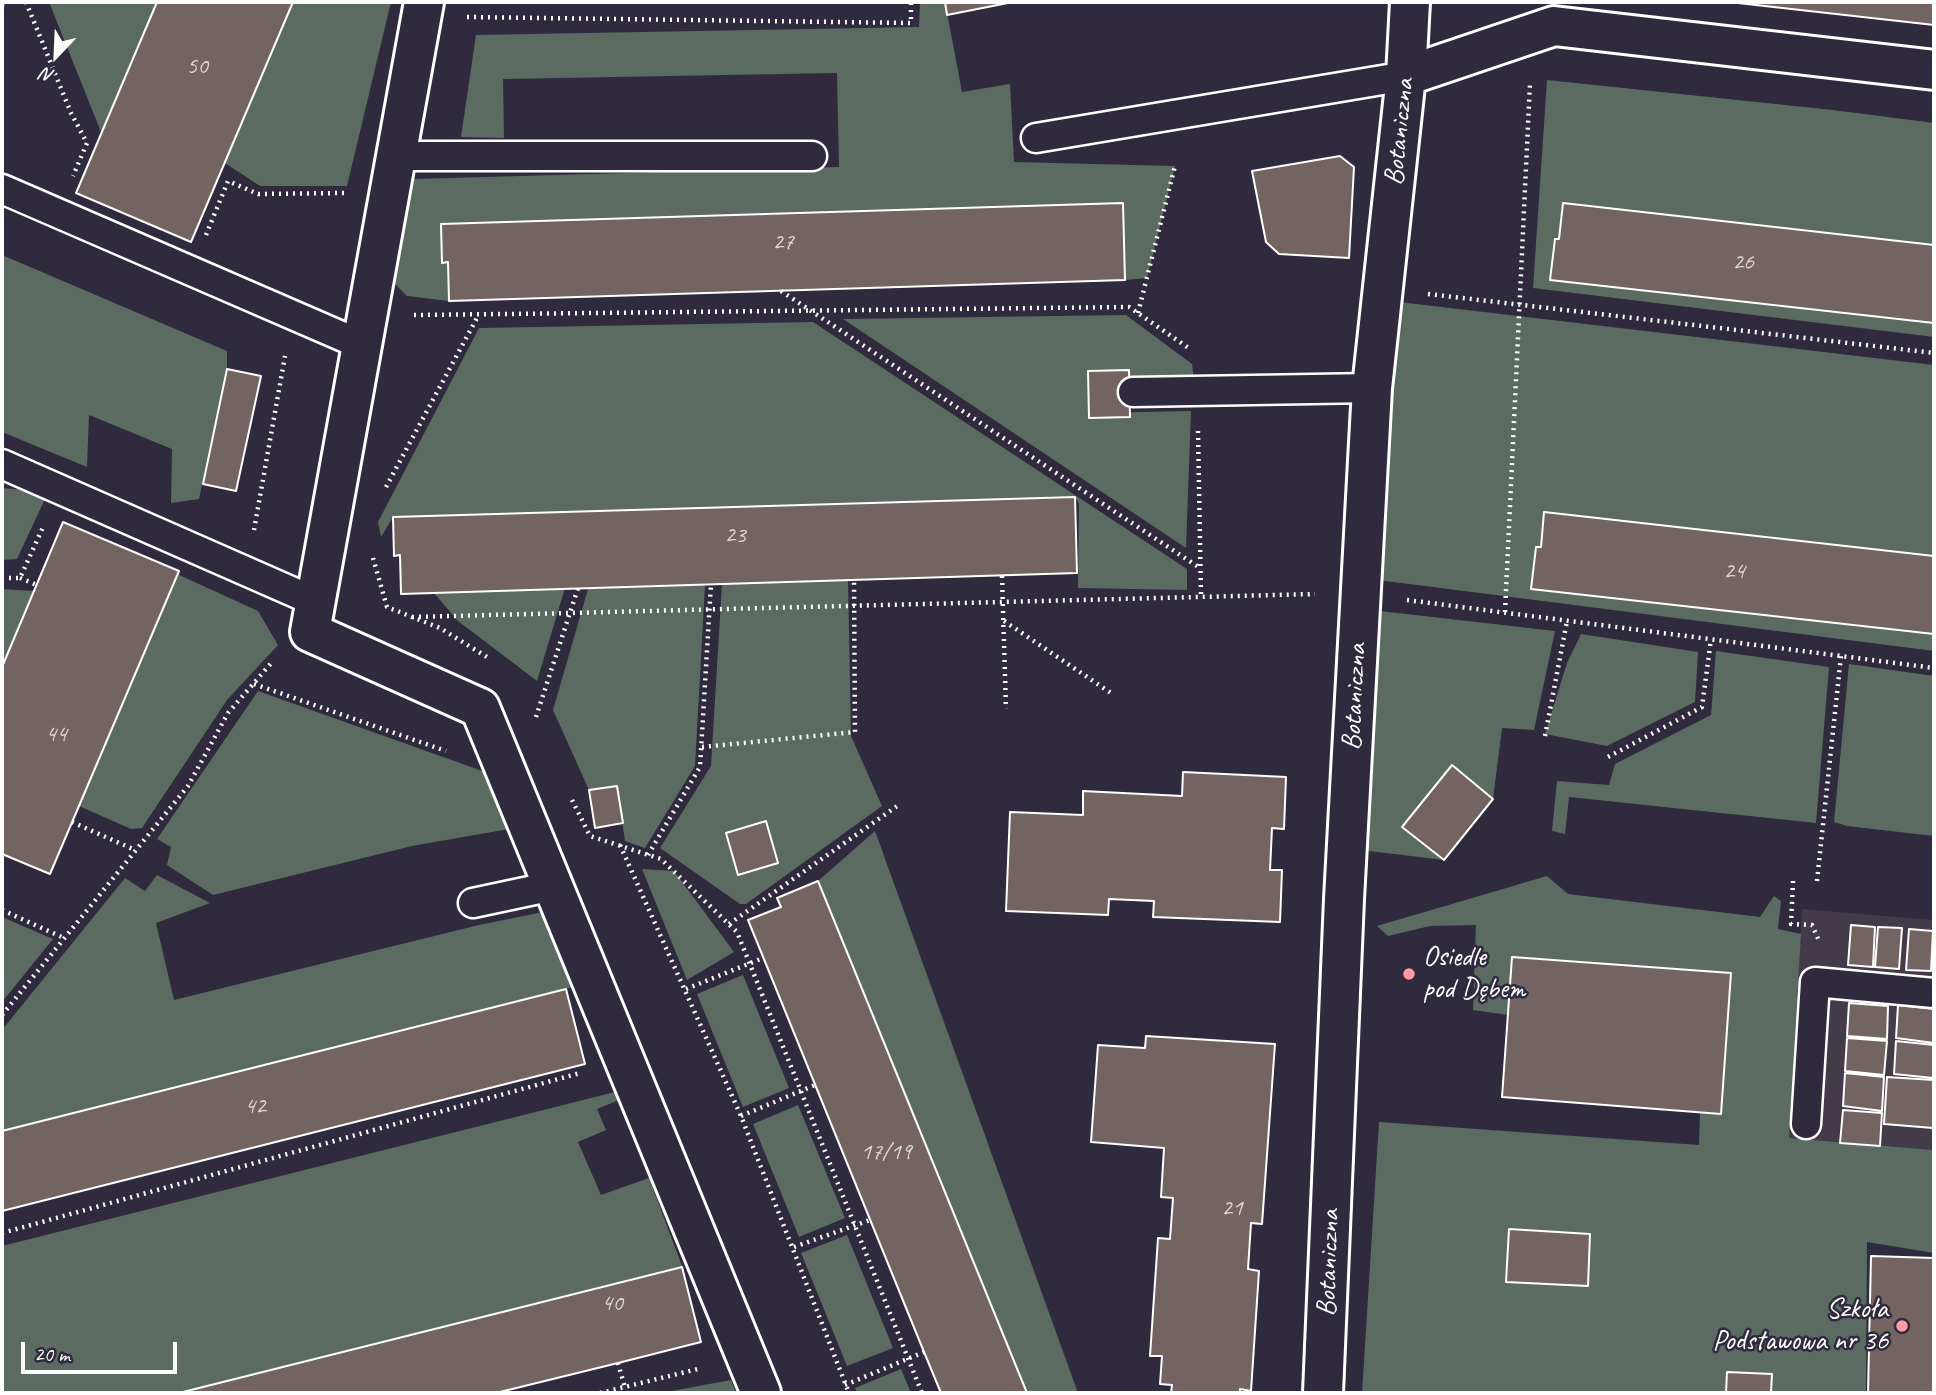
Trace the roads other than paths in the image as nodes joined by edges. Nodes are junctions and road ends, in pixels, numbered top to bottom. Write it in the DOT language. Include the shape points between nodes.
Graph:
graph roads {
  1 [pos="1410,2"];
  2 [pos="440,9"];
  3 [pos="1934,71"];
  4 [pos="1406,76"];
  5 [pos="1036,138"];
  6 [pos="396,156"];
  7 [pos="812,156"];
  8 [pos="2,189"];
  9 [pos="365,330"];
  10 [pos="1372,388"];
  11 [pos="1133,392"];
  12 [pos="2,464"];
  13 [pos="316,602"];
  14 [pos="553,886"];
  15 [pos="473,903"];
  16 [pos="1934,993"];
  17 [pos="1806,1124"];
  18 [pos="761,1393"];
  19 [pos="1324,1393"];
  1 -- 4 [label="street, Botaniczna"];
  2 -- 6 [label="street"];
  3 -- 4 [label="street" via="1555,26"];
  4 -- 5 [label="lane"];
  4 -- 10 [label="street, Botaniczna"];
  6 -- 7 [label="lane"];
  6 -- 9 [label="street"];
  8 -- 9 [label="lane" via="292,314"];
  9 -- 13 [label="street"];
  10 -- 11 [label="lane"];
  10 -- 19 [label="street, Botaniczna" via="1344,898"];
  12 -- 13 [label="lane"];
  13 -- 14 [label="street" via="310,632 480,708"];
  14 -- 15 [label="lane"];
  14 -- 18 [label="street"];
  16 -- 17 [label="lane" via="1815,982"];
}
